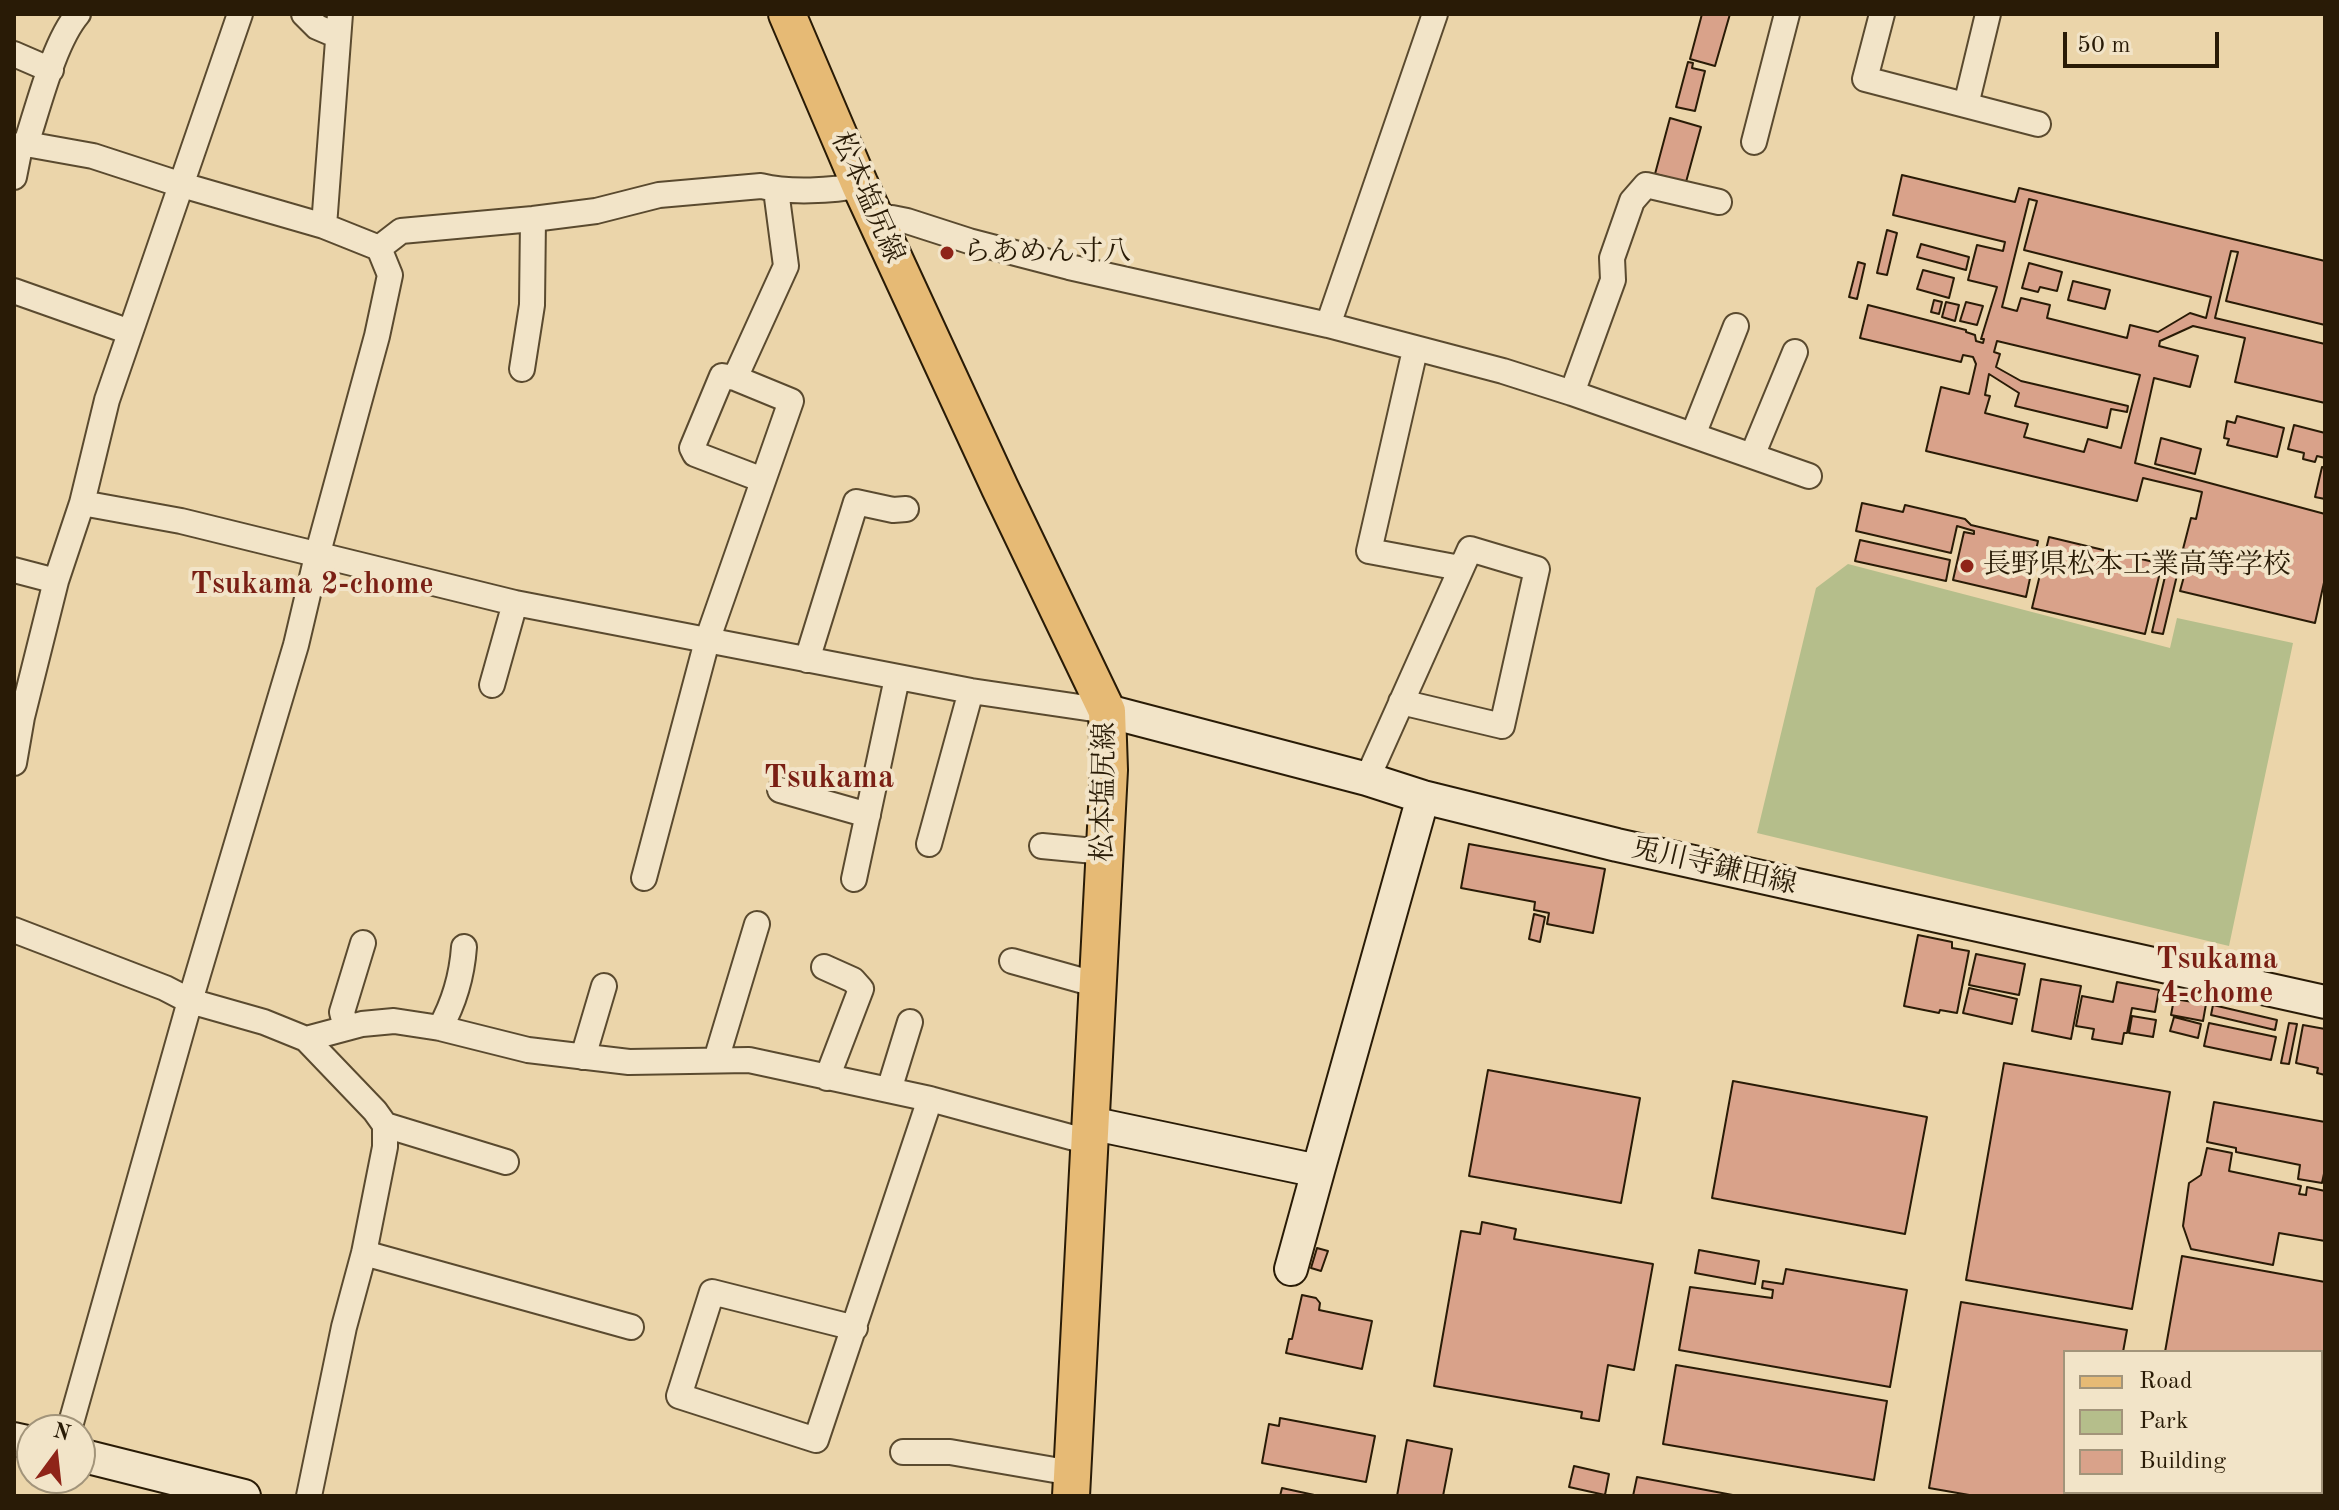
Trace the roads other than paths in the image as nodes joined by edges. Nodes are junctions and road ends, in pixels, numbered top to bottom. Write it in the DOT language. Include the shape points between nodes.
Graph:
graph roads {
  1 [pos="78,14"];
  2 [pos="240,14"];
  3 [pos="304,14"];
  4 [pos="787,14"];
  5 [pos="1435,14"];
  6 [pos="1787,14"];
  7 [pos="1882,14"];
  8 [pos="1988,14"];
  9 [pos="339,25"];
  10 [pos="14,54"];
  11 [pos="51,70"];
  12 [pos="1966,105"];
  13 [pos="2038,124"];
  14 [pos="1754,142"];
  15 [pos="20,146"];
  16 [pos="14,177"];
  17 [pos="182,185"];
  18 [pos="860,185"];
  19 [pos="776,190"];
  20 [pos="1719,202"];
  21 [pos="533,219"];
  22 [pos="878,223"];
  23 [pos="324,226"];
  24 [pos="379,248"];
  25 [pos="14,291"];
  26 [pos="1328,325"];
  27 [pos="1736,326"];
  28 [pos="130,332"];
  29 [pos="1415,350"];
  30 [pos="1795,352"];
  31 [pos="522,369"];
  32 [pos="735,378"];
  33 [pos="1572,393"];
  34 [pos="1693,435"];
  35 [pos="1752,456"];
  36 [pos="1809,476"];
  37 [pos="763,480"];
  38 [pos="82,503"];
  39 [pos="906,509"];
  40 [pos="317,556"];
  41 [pos="1460,568"];
  42 [pos="14,570"];
  43 [pos="56,581"];
  44 [pos="515,603"];
  45 [pos="707,641"];
  46 [pos="807,660"];
  47 [pos="897,678"];
  48 [pos="492,685"];
  49 [pos="971,691"];
  50 [pos="1401,702"];
  51 [pos="1107,711"];
  52 [pos="14,763"];
  53 [pos="1367,779"];
  54 [pos="795,787"];
  55 [pos="1423,797"];
  56 [pos="868,815"];
  57 [pos="940,833"];
  58 [pos="1042,846"];
  59 [pos="1105,852"];
  60 [pos="644,878"];
  61 [pos="854,879"];
  62 [pos="757,924"];
  63 [pos="14,930"];
  64 [pos="363,943"];
  65 [pos="464,947"];
  66 [pos="1012,961"];
  67 [pos="824,967"];
  68 [pos="1098,985"];
  69 [pos="604,986"];
  70 [pos="190,1001"];
  71 [pos="2325,1002"];
  72 [pos="910,1022"];
  73 [pos="346,1028"];
  74 [pos="440,1028"];
  75 [pos="306,1039"];
  76 [pos="583,1057"];
  77 [pos="716,1060"];
  78 [pos="827,1078"];
  79 [pos="889,1090"];
  80 [pos="930,1099"];
  81 [pos="385,1125"];
  82 [pos="1090,1133"];
  83 [pos="506,1162"];
  84 [pos="1318,1171"];
  85 [pos="364,1253"];
  86 [pos="1291,1269"];
  87 [pos="631,1327"];
  88 [pos="855,1328"];
  89 [pos="74,1414"];
  90 [pos="903,1452"];
  91 [pos="96,1459"];
  92 [pos="1071,1485"];
  93 [pos="244,1496"];
  94 [pos="309,1496"];
  1 -- 11 [label="street"];
  2 -- 17 [label="street"];
  3 -- 9 [label="street" via="317,27"];
  4 -- 18 [label="main road, 松本塩尻線"];
  5 -- 26 [label="street"];
  6 -- 14 [label="street"];
  7 -- 12 [label="street" via="1865,79"];
  8 -- 12 [label="street"];
  9 -- 23 [label="street"];
  10 -- 11 [label="street"];
  11 -- 15 [label="street"];
  12 -- 13 [label="street"];
  15 -- 16 [label="street"];
  15 -- 17 [label="street" via="93,156"];
  17 -- 23 [label="street"];
  17 -- 28 [label="street"];
  18 -- 19 [label="street"];
  18 -- 22 [label="main road, 松本塩尻線"];
  19 -- 21 [label="street" via="761,186 659,195"];
  19 -- 32 [label="street" via="786,266"];
  20 -- 33 [label="street" via="1646,185 1632,201 1612,258 1613,280"];
  21 -- 24 [label="street" via="401,231"];
  21 -- 31 [label="street" via="532,305"];
  22 -- 26 [label="street" via="892,218 907,221 1069,267"];
  22 -- 51 [label="main road, 松本塩尻線"];
  23 -- 24 [label="street"];
  24 -- 40 [label="street" via="390,275"];
  25 -- 28 [label="street"];
  26 -- 29 [label="street"];
  27 -- 34 [label="street"];
  28 -- 38 [label="street"];
  29 -- 33 [label="street"];
  29 -- 41 [label="street" via="1369,551"];
  30 -- 35 [label="street"];
  32 -- 37 [label="street" via="791,401"];
  32 -- 37 [label="street" via="722,376 692,448 695,454"];
  33 -- 34 [label="street"];
  34 -- 35 [label="street"];
  35 -- 36 [label="street"];
  37 -- 45 [label="street"];
  38 -- 40 [label="street" via="181,521"];
  38 -- 43 [label="street"];
  39 -- 46 [label="street" via="856,502"];
  40 -- 44 [label="street"];
  40 -- 70 [label="street" via="296,645"];
  41 -- 50 [label="street"];
  41 -- 50 [label="street" via="1470,549 1537,569 1502,726"];
  42 -- 43 [label="street"];
  43 -- 52 [label="street"];
  44 -- 45 [label="street"];
  44 -- 48 [label="street"];
  45 -- 46 [label="street"];
  45 -- 60 [label="street"];
  46 -- 47 [label="street"];
  47 -- 49 [label="street"];
  47 -- 56 [label="street"];
  49 -- 51 [label="street"];
  49 -- 57 [label="street"];
  50 -- 53 [label="street"];
  51 -- 53 [label="main road, 兎川寺鎌田線"];
  51 -- 59 [label="main road, 松本塩尻線"];
  53 -- 55 [label="main road, 兎川寺鎌田線"];
  54 -- 56 [label="street"];
  55 -- 71 [label="main road, 兎川寺鎌田線" via="1762,879"];
  55 -- 84 [label="main road"];
  56 -- 61 [label="street"];
  58 -- 59 [label="street"];
  59 -- 68 [label="main road, 松本塩尻線"];
  62 -- 77 [label="street"];
  63 -- 70 [label="street"];
  64 -- 73 [label="street" via="342,1012"];
  65 -- 74 [label="street" via="462,969"];
  66 -- 68 [label="street"];
  67 -- 78 [label="street" via="861,989"];
  68 -- 82 [label="main road, 松本塩尻線"];
  69 -- 76 [label="street"];
  70 -- 75 [label="street"];
  70 -- 89 [label="street"];
  72 -- 79 [label="street"];
  73 -- 74 [label="street" via="394,1021"];
  73 -- 75 [label="street"];
  74 -- 76 [label="street" via="528,1050"];
  75 -- 81 [label="street"];
  76 -- 77 [label="street"];
  77 -- 78 [label="street" via="749,1060"];
  78 -- 79 [label="street"];
  79 -- 80 [label="street"];
  80 -- 82 [label="street"];
  80 -- 88 [label="street"];
  81 -- 83 [label="street"];
  81 -- 85 [label="street"];
  82 -- 84 [label="main road"];
  82 -- 92 [label="main road, 松本塩尻線"];
  84 -- 86 [label="main road"];
  85 -- 87 [label="street"];
  85 -- 94 [label="street"];
  88 -- 88 [label="street" via="816,1440 679,1396 712,1292"];
  90 -- 92 [label="street" via="950,1452"];
  91 -- 93 [label="main road"];
}
